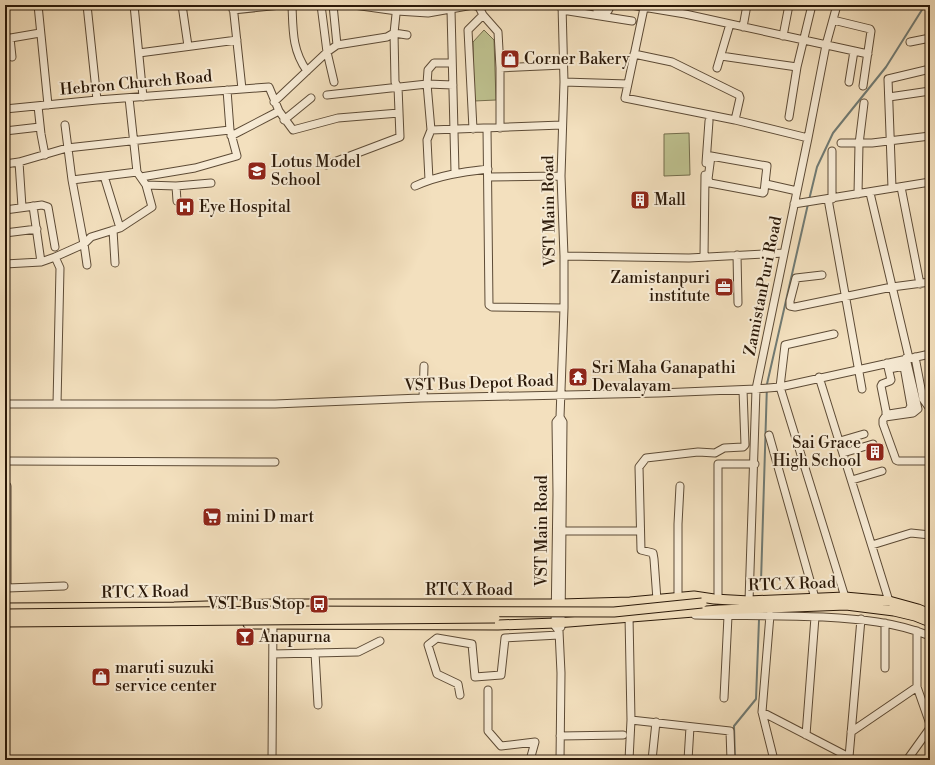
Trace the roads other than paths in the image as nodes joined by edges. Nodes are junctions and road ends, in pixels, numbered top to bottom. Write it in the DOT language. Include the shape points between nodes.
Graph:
graph roads {
  1 [pos="38,5"];
  2 [pos="87,5"];
  3 [pos="134,5"];
  4 [pos="182,5"];
  5 [pos="281,5"];
  6 [pos="292,5"];
  7 [pos="322,5"];
  8 [pos="333,5"];
  9 [pos="354,5"];
  10 [pos="428,5"];
  11 [pos="611,5"];
  12 [pos="631,5"];
  13 [pos="747,5"];
  14 [pos="789,5"];
  15 [pos="812,5"];
  16 [pos="837,5"];
  17 [pos="367,6"];
  18 [pos="476,6"];
  19 [pos="562,7"];
  20 [pos="233,8"];
  21 [pos="397,8"];
  22 [pos="644,8"];
  23 [pos="452,10"];
  24 [pos="930,12"];
  25 [pos="428,13"];
  26 [pos="483,14"];
  27 [pos="632,20"];
  28 [pos="833,20"];
  29 [pos="730,24"];
  30 [pos="743,27"];
  31 [pos="40,33"];
  32 [pos="394,33"];
  33 [pos="407,35"];
  34 [pos="783,36"];
  35 [pos="7,38"];
  36 [pos="930,38"];
  37 [pos="237,40"];
  38 [pos="804,40"];
  39 [pos="910,42"];
  40 [pos="337,45"];
  41 [pos="826,45"];
  42 [pos="188,46"];
  43 [pos="327,52"];
  44 [pos="854,52"];
  45 [pos="139,53"];
  46 [pos="634,54"];
  47 [pos="868,54"];
  48 [pos="930,54"];
  49 [pos="721,56"];
  50 [pos="12,57"];
  51 [pos="452,64"];
  52 [pos="563,65"];
  53 [pos="500,68"];
  54 [pos="717,68"];
  55 [pos="797,68"];
  56 [pos="930,69"];
  57 [pos="307,71"];
  58 [pos="334,82"];
  59 [pos="564,82"];
  60 [pos="849,82"];
  61 [pos="427,84"];
  62 [pos="453,84"];
  63 [pos="628,84"];
  64 [pos="863,86"];
  65 [pos="398,88"];
  66 [pos="242,89"];
  67 [pos="227,90"];
  68 [pos="930,91"];
  69 [pos="327,95"];
  70 [pos="143,97"];
  71 [pos="889,97"];
  72 [pos="130,98"];
  73 [pos="311,98"];
  74 [pos="97,100"];
  75 [pos="274,102"];
  76 [pos="864,103"];
  77 [pos="48,104"];
  78 [pos="38,106"];
  79 [pos="5,109"];
  80 [pos="279,110"];
  81 [pos="399,113"];
  82 [pos="789,117"];
  83 [pos="284,120"];
  84 [pos="735,120"];
  85 [pos="709,121"];
  86 [pos="65,125"];
  87 [pos="562,125"];
  88 [pos="40,127"];
  89 [pos="487,128"];
  90 [pos="500,128"];
  91 [pos="454,129"];
  92 [pos="473,129"];
  93 [pos="431,130"];
  94 [pos="5,131"];
  95 [pos="231,133"];
  96 [pos="930,136"];
  97 [pos="808,138"];
  98 [pos="134,141"];
  99 [pos="890,141"];
  100 [pos="841,144"];
  101 [pos="859,144"];
  102 [pos="67,148"];
  103 [pos="832,151"];
  104 [pos="45,155"];
  105 [pos="19,162"];
  106 [pos="5,164"];
  107 [pos="326,165"];
  108 [pos="488,169"];
  109 [pos="456,172"];
  110 [pos="139,175"];
  111 [pos="104,176"];
  112 [pos="561,176"];
  113 [pos="488,177"];
  114 [pos="72,180"];
  115 [pos="429,180"];
  116 [pos="930,182"];
  117 [pos="211,183"];
  118 [pos="766,184"];
  119 [pos="146,185"];
  120 [pos="176,186"];
  121 [pos="415,186"];
  122 [pos="901,187"];
  123 [pos="892,188"];
  124 [pos="797,191"];
  125 [pos="870,193"];
  126 [pos="858,194"];
  127 [pos="830,199"];
  128 [pos="177,201"];
  129 [pos="797,204"];
  130 [pos="33,206"];
  131 [pos="22,207"];
  132 [pos="5,210"];
  133 [pos="37,229"];
  134 [pos="116,229"];
  135 [pos="5,233"];
  136 [pos="84,244"];
  137 [pos="54,247"];
  138 [pos="784,253"];
  139 [pos="564,256"];
  140 [pos="55,257"];
  141 [pos="704,257"];
  142 [pos="738,257"];
  143 [pos="41,262"];
  144 [pos="115,263"];
  145 [pos="5,264"];
  146 [pos="87,265"];
  147 [pos="822,275"];
  148 [pos="930,282"];
  149 [pos="920,284"];
  150 [pos="892,287"];
  151 [pos="846,297"];
  152 [pos="738,302"];
  153 [pos="564,308"];
  154 [pos="834,334"];
  155 [pos="930,354"];
  156 [pos="907,360"];
  157 [pos="424,366"];
  158 [pos="888,366"];
  159 [pos="858,369"];
  160 [pos="820,377"];
  161 [pos="780,387"];
  162 [pos="759,389"];
  163 [pos="862,389"];
  164 [pos="743,390"];
  165 [pos="560,395"];
  166 [pos="423,398"];
  167 [pos="5,404"];
  168 [pos="57,404"];
  169 [pos="919,407"];
  170 [pos="928,407"];
  171 [pos="560,417"];
  172 [pos="864,434"];
  173 [pos="769,435"];
  174 [pos="840,441"];
  175 [pos="873,444"];
  176 [pos="843,453"];
  177 [pos="5,461"];
  178 [pos="930,461"];
  179 [pos="275,462"];
  180 [pos="755,464"];
  181 [pos="882,471"];
  182 [pos="852,480"];
  183 [pos="7,486"];
  184 [pos="680,486"];
  185 [pos="562,531"];
  186 [pos="640,532"];
  187 [pos="930,535"];
  188 [pos="872,545"];
  189 [pos="64,586"];
  190 [pos="845,597"];
  191 [pos="678,598"];
  192 [pos="815,598"];
  193 [pos="716,599"];
  194 [pos="657,600"];
  195 [pos="750,601"];
  196 [pos="889,601"];
  197 [pos="274,604"];
  198 [pos="558,604"];
  199 [pos="5,608"];
  200 [pos="688,612"];
  201 [pos="916,612"];
  202 [pos="5,614"];
  203 [pos="930,614"];
  204 [pos="770,615"];
  205 [pos="629,616"];
  206 [pos="728,616"];
  207 [pos="815,617"];
  208 [pos="861,619"];
  209 [pos="5,622"];
  210 [pos="930,622"];
  211 [pos="885,623"];
  212 [pos="273,624"];
  213 [pos="515,624"];
  214 [pos="5,625"];
  215 [pos="559,628"];
  216 [pos="917,631"];
  217 [pos="930,636"];
  218 [pos="380,640"];
  219 [pos="315,653"];
  220 [pos="273,654"];
  221 [pos="885,668"];
  222 [pos="917,687"];
  223 [pos="488,690"];
  224 [pos="460,695"];
  225 [pos="724,698"];
  226 [pos="318,705"];
  227 [pos="762,712"];
  228 [pos="631,720"];
  229 [pos="656,722"];
  230 [pos="930,724"];
  231 [pos="690,726"];
  232 [pos="930,728"];
  233 [pos="851,732"];
  234 [pos="623,735"];
  235 [pos="806,735"];
  236 [pos="560,736"];
  237 [pos="849,759"];
  238 [pos="272,760"];
  239 [pos="530,760"];
  240 [pos="560,760"];
  241 [pos="629,760"];
  242 [pos="652,760"];
  243 [pos="688,760"];
  244 [pos="731,760"];
  245 [pos="774,760"];
  246 [pos="907,760"];
  1 -- 31 [label="street"];
  2 -- 74 [label="street"];
  3 -- 45 [label="street"];
  4 -- 42 [label="street"];
  5 -- 20 [label="street"];
  6 -- 57 [label="street" via="295,50"];
  7 -- 43 [label="street"];
  8 -- 40 [label="street"];
  9 -- 17 [label="street"];
  10 -- 25 [label="street"];
  11 -- 19 [label="street" via="605,12"];
  12 -- 22 [label="street"];
  13 -- 30 [label="street"];
  14 -- 34 [label="street"];
  15 -- 38 [label="street"];
  16 -- 28 [label="street, ZamistanPuri Road"];
  17 -- 21 [label="street"];
  18 -- 23 [label="street"];
  18 -- 26 [label="street"];
  19 -- 27 [label="street"];
  19 -- 52 [label="street, VST Main Road"];
  20 -- 37 [label="street"];
  21 -- 25 [label="street"];
  21 -- 32 [label="street"];
  22 -- 29 [label="street"];
  22 -- 46 [label="street"];
  23 -- 25 [label="street"];
  23 -- 51 [label="street"];
  24 -- 36 [label="street"];
  26 -- 53 [label="street" via="498,32"];
  26 -- 92 [label="street" via="468,30"];
  28 -- 41 [label="street, ZamistanPuri Road"];
  28 -- 47 [label="street" via="870,29"];
  29 -- 30 [label="street"];
  29 -- 49 [label="street"];
  30 -- 34 [label="street"];
  31 -- 35 [label="street"];
  31 -- 77 [label="street"];
  32 -- 33 [label="street"];
  32 -- 40 [label="street" via="387,37"];
  32 -- 65 [label="street" via="395,82"];
  34 -- 38 [label="street"];
  35 -- 50 [label="street"];
  36 -- 39 [label="street"];
  36 -- 48 [label="street"];
  37 -- 42 [label="street"];
  37 -- 66 [label="street"];
  38 -- 41 [label="street"];
  38 -- 55 [label="street"];
  40 -- 43 [label="street"];
  41 -- 44 [label="street"];
  41 -- 97 [label="street, ZamistanPuri Road"];
  42 -- 45 [label="street"];
  43 -- 57 [label="street"];
  43 -- 58 [label="street"];
  44 -- 47 [label="street"];
  44 -- 60 [label="street"];
  45 -- 70 [label="street"];
  46 -- 63 [label="street"];
  46 -- 84 [label="street" via="672,62 739,96"];
  47 -- 64 [label="street"];
  49 -- 54 [label="street"];
  49 -- 55 [label="street"];
  51 -- 61 [label="street" via="434,63 428,70"];
  51 -- 62 [label="street"];
  52 -- 53 [label="street"];
  52 -- 59 [label="street, VST Main Road"];
  53 -- 90 [label="street"];
  55 -- 82 [label="street"];
  56 -- 71 [label="street" via="888,79"];
  57 -- 75 [label="street"];
  59 -- 63 [label="street"];
  59 -- 87 [label="street, VST Main Road"];
  61 -- 62 [label="street"];
  61 -- 65 [label="street"];
  61 -- 93 [label="street"];
  62 -- 91 [label="street"];
  63 -- 84 [label="street" via="626,99"];
  65 -- 69 [label="street"];
  65 -- 81 [label="street"];
  66 -- 67 [label="street, Hebron Church Road"];
  66 -- 75 [label="street, Hebron Church Road" via="269,86"];
  67 -- 70 [label="street, Hebron Church Road"];
  67 -- 95 [label="street"];
  68 -- 71 [label="street"];
  70 -- 72 [label="street, Hebron Church Road"];
  71 -- 99 [label="street"];
  72 -- 74 [label="street, Hebron Church Road"];
  72 -- 98 [label="street"];
  73 -- 83 [label="street"];
  74 -- 77 [label="street, Hebron Church Road"];
  75 -- 80 [label="street"];
  76 -- 101 [label="street"];
  77 -- 78 [label="street, Hebron Church Road"];
  78 -- 79 [label="street, Hebron Church Road"];
  78 -- 88 [label="street"];
  80 -- 83 [label="street"];
  80 -- 95 [label="street"];
  81 -- 83 [label="street" via="338,118 293,130"];
  81 -- 107 [label="street" via="400,137"];
  84 -- 97 [label="street"];
  85 -- 141 [label="street"];
  86 -- 102 [label="street"];
  87 -- 90 [label="street"];
  87 -- 112 [label="street, VST Main Road"];
  88 -- 94 [label="street"];
  88 -- 104 [label="street"];
  89 -- 90 [label="street"];
  89 -- 92 [label="street"];
  89 -- 108 [label="street"];
  91 -- 92 [label="street"];
  91 -- 93 [label="street"];
  91 -- 109 [label="street"];
  93 -- 115 [label="street" via="427,140"];
  95 -- 98 [label="street"];
  95 -- 110 [label="street" via="237,156 196,168"];
  96 -- 99 [label="street"];
  97 -- 124 [label="street, ZamistanPuri Road"];
  98 -- 102 [label="street"];
  98 -- 110 [label="street"];
  99 -- 101 [label="street"];
  99 -- 123 [label="street"];
  100 -- 101 [label="street"];
  101 -- 126 [label="street"];
  102 -- 104 [label="street"];
  102 -- 114 [label="street"];
  103 -- 127 [label="street"];
  104 -- 105 [label="street"];
  105 -- 106 [label="street"];
  105 -- 131 [label="street"];
  108 -- 109 [label="street"];
  108 -- 113 [label="street"];
  109 -- 115 [label="street"];
  110 -- 111 [label="street"];
  110 -- 119 [label="street"];
  111 -- 114 [label="street"];
  111 -- 134 [label="street"];
  112 -- 113 [label="street"];
  112 -- 139 [label="street, VST Main Road"];
  113 -- 153 [label="street" via="490,305"];
  114 -- 136 [label="street"];
  115 -- 121 [label="street"];
  116 -- 122 [label="street"];
  117 -- 120 [label="street"];
  118 -- 118 [label="street" via="762,193 710,183 708,180 711,156 767,166"];
  118 -- 124 [label="street"];
  119 -- 120 [label="street"];
  119 -- 134 [label="street" via="152,207"];
  120 -- 128 [label="street"];
  122 -- 123 [label="street"];
  122 -- 149 [label="street"];
  123 -- 125 [label="street"];
  124 -- 129 [label="street, ZamistanPuri Road"];
  125 -- 126 [label="street"];
  125 -- 150 [label="street"];
  126 -- 127 [label="street"];
  127 -- 129 [label="street"];
  127 -- 151 [label="street"];
  129 -- 138 [label="street, ZamistanPuri Road"];
  130 -- 131 [label="street"];
  130 -- 133 [label="street"];
  130 -- 137 [label="street" via="48,207"];
  131 -- 132 [label="street"];
  133 -- 135 [label="street"];
  133 -- 143 [label="street"];
  134 -- 136 [label="street" via="91,237"];
  134 -- 144 [label="street"];
  136 -- 140 [label="street"];
  136 -- 146 [label="street"];
  138 -- 142 [label="street"];
  138 -- 162 [label="street, ZamistanPuri Road"];
  139 -- 141 [label="street"];
  139 -- 153 [label="street, VST Main Road"];
  140 -- 143 [label="street"];
  140 -- 168 [label="street" via="60,268"];
  141 -- 142 [label="street"];
  142 -- 152 [label="street"];
  143 -- 145 [label="street"];
  147 -- 151 [label="street" via="796,278 790,306"];
  148 -- 149 [label="street"];
  149 -- 150 [label="street"];
  150 -- 151 [label="street"];
  150 -- 156 [label="street"];
  151 -- 159 [label="street"];
  153 -- 165 [label="street, VST Main Road"];
  154 -- 161 [label="street" via="784,345"];
  155 -- 156 [label="street, VST Bus Depot Road"];
  156 -- 158 [label="street, VST Bus Depot Road"];
  156 -- 158 [label="street" via="911,406 908,411 886,414 881,386 891,380"];
  156 -- 169 [label="street"];
  156 -- 170 [label="street"];
  157 -- 166 [label="street"];
  158 -- 159 [label="street, VST Bus Depot Road"];
  159 -- 160 [label="street, VST Bus Depot Road"];
  159 -- 163 [label="street"];
  160 -- 161 [label="street, VST Bus Depot Road"];
  160 -- 174 [label="street"];
  161 -- 162 [label="street, VST Bus Depot Road"];
  161 -- 190 [label="street"];
  162 -- 164 [label="street, VST Bus Depot Road"];
  162 -- 180 [label="street, ZamistanPuri Road"];
  164 -- 165 [label="street, VST Bus Depot Road"];
  164 -- 186 [label="street" via="743,447 724,448 715,454 698,452 646,458 640,467"];
  165 -- 166 [label="street, VST Bus Depot Road"];
  165 -- 171 [label="street, VST Main Road"];
  166 -- 168 [label="street, VST Bus Depot Road" via="275,404"];
  167 -- 168 [label="street, VST Bus Depot Road"];
  169 -- 170 [label="street"];
  169 -- 178 [label="street" via="913,413 885,417 883,422 896,460"];
  171 -- 185 [label="street, VST Main Road" via="563,422"];
  171 -- 198 [label="street, VST Main Road" via="556,422"];
  172 -- 174 [label="street"];
  173 -- 192 [label="street"];
  174 -- 176 [label="street"];
  175 -- 176 [label="street"];
  176 -- 182 [label="street"];
  177 -- 179 [label="street"];
  180 -- 193 [label="street" via="718,464"];
  180 -- 195 [label="street, ZamistanPuri Road"];
  181 -- 182 [label="street"];
  182 -- 188 [label="street"];
  183 -- 189 [label="street" via="7,588"];
  184 -- 191 [label="street"];
  185 -- 186 [label="street"];
  185 -- 198 [label="street, VST Main Road"];
  186 -- 194 [label="street" via="641,550 653,553"];
  187 -- 188 [label="street" via="911,533"];
  188 -- 196 [label="street"];
  190 -- 192 [label="main road, RTC X Road"];
  190 -- 196 [label="main road, RTC X Road"];
  191 -- 193 [label="main road, RTC X Road" via="694,596"];
  191 -- 194 [label="main road, RTC X Road"];
  192 -- 195 [label="main road, RTC X Road"];
  193 -- 195 [label="main road, RTC X Road"];
  193 -- 202 [label="main road, bridge" via="702,603 614,612 288,611"];
  194 -- 198 [label="main road, RTC X Road"];
  196 -- 201 [label="main road, RTC X Road"];
  197 -- 198 [label="main road, RTC X Road"];
  197 -- 199 [label="main road, RTC X Road"];
  197 -- 212 [label="street"];
  198 -- 215 [label="street, VST Main Road"];
  200 -- 201 [label="main road, RTC X Road" via="846,605"];
  200 -- 205 [label="main road, RTC X Road"];
  200 -- 206 [label="street" via="695,616"];
  201 -- 203 [label="main road, RTC X Road"];
  201 -- 210 [label="main road, RTC X Road"];
  204 -- 206 [label="street"];
  204 -- 207 [label="street"];
  204 -- 227 [label="street"];
  205 -- 215 [label="main road, RTC X Road"];
  205 -- 228 [label="street"];
  206 -- 225 [label="street"];
  207 -- 208 [label="street"];
  207 -- 235 [label="street"];
  208 -- 211 [label="street"];
  208 -- 233 [label="street"];
  209 -- 213 [label="main road, RTC X Road, bridge" via="507,618"];
  211 -- 216 [label="street"];
  211 -- 221 [label="street"];
  212 -- 213 [label="main road, RTC X Road"];
  212 -- 214 [label="main road, RTC X Road"];
  212 -- 220 [label="street"];
  213 -- 215 [label="main road, RTC X Road"];
  215 -- 224 [label="street" via="548,635 505,638 501,675 475,677 472,644 437,638 428,645 437,674 458,684"];
  215 -- 236 [label="street, VST Main Road"];
  216 -- 217 [label="street"];
  216 -- 222 [label="street"];
  218 -- 219 [label="street" via="358,652"];
  219 -- 220 [label="street"];
  219 -- 226 [label="street"];
  220 -- 238 [label="street"];
  222 -- 230 [label="street"];
  222 -- 233 [label="street"];
  223 -- 239 [label="street" via="488,731 501,746 535,742"];
  227 -- 235 [label="street"];
  227 -- 245 [label="street"];
  228 -- 229 [label="street"];
  228 -- 241 [label="street"];
  229 -- 231 [label="street"];
  229 -- 242 [label="street"];
  231 -- 243 [label="street"];
  231 -- 244 [label="street" via="730,731"];
  232 -- 246 [label="street"];
  233 -- 237 [label="street"];
  234 -- 236 [label="street"];
  235 -- 237 [label="street"];
  236 -- 240 [label="street, VST Main Road"];
}
